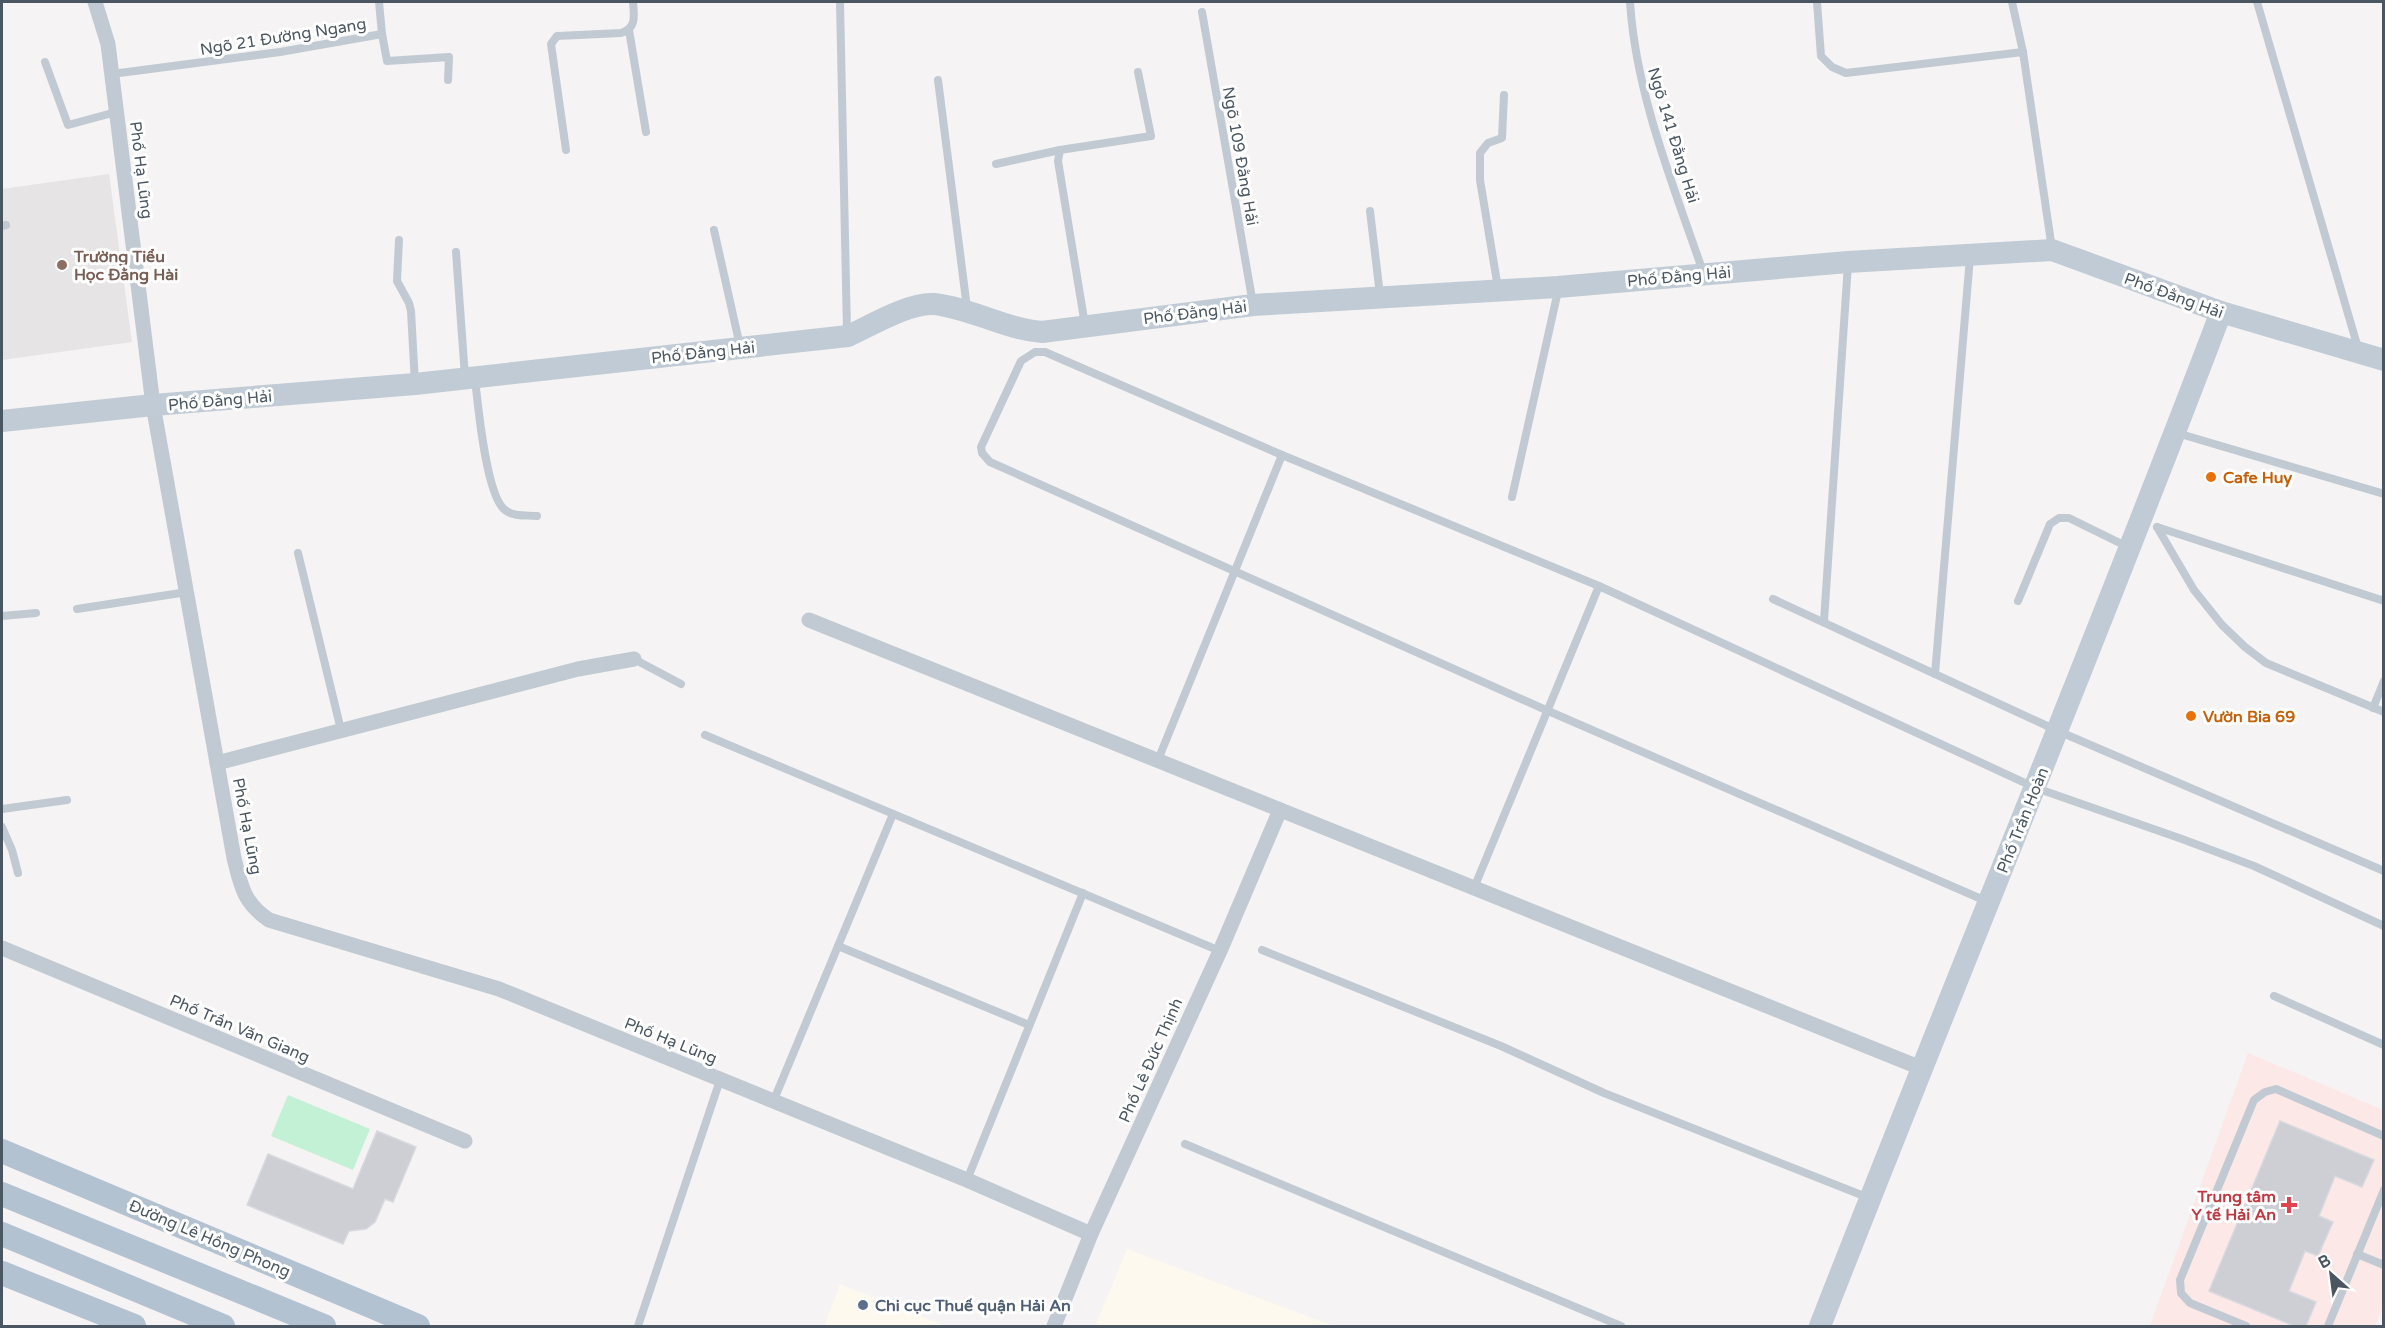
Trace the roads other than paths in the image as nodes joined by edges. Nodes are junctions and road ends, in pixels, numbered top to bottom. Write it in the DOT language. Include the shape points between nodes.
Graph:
graph roads {
  1 [pos="95,2"];
  2 [pos="379,2"];
  3 [pos="633,2"];
  4 [pos="840,2"];
  5 [pos="1630,2"];
  6 [pos="1817,2"];
  7 [pos="2013,2"];
  8 [pos="2257,2"];
  9 [pos="1202,12"];
  10 [pos="628,30"];
  11 [pos="382,34"];
  12 [pos="2023,52"];
  13 [pos="45,62"];
  14 [pos="1138,72"];
  15 [pos="112,74"];
  16 [pos="448,80"];
  17 [pos="938,80"];
  18 [pos="1504,95"];
  19 [pos="116,112"];
  20 [pos="646,132"];
  21 [pos="566,150"];
  22 [pos="1060,150"];
  23 [pos="996,164"];
  24 [pos="1370,211"];
  25 [pos="714,230"];
  26 [pos="399,240"];
  27 [pos="2052,250"];
  28 [pos="456,252"];
  29 [pos="1970,256"];
  30 [pos="1848,262"];
  31 [pos="1703,274"];
  32 [pos="1558,287"];
  33 [pos="1498,290"];
  34 [pos="1381,296"];
  35 [pos="1253,305"];
  36 [pos="968,312"];
  37 [pos="2221,312"];
  38 [pos="1085,326"];
  39 [pos="848,336"];
  40 [pos="740,347"];
  41 [pos="2359,352"];
  42 [pos="2384,360"];
  43 [pos="470,378"];
  44 [pos="415,384"];
  45 [pos="153,405"];
  46 [pos="2,421"];
  47 [pos="2176,433"];
  48 [pos="1281,454"];
  49 [pos="2384,494"];
  50 [pos="1512,497"];
  51 [pos="537,516"];
  52 [pos="2149,524"];
  53 [pos="2130,548"];
  54 [pos="298,553"];
  55 [pos="1235,571"];
  56 [pos="1599,586"];
  57 [pos="187,592"];
  58 [pos="1773,599"];
  59 [pos="2018,601"];
  60 [pos="2384,601"];
  61 [pos="77,609"];
  62 [pos="36,613"];
  63 [pos="2,616"];
  64 [pos="809,620"];
  65 [pos="1824,621"];
  66 [pos="634,659"];
  67 [pos="1935,674"];
  68 [pos="2384,681"];
  69 [pos="681,684"];
  70 [pos="2373,708"];
  71 [pos="1546,711"];
  72 [pos="2384,712"];
  73 [pos="341,730"];
  74 [pos="2058,731"];
  75 [pos="705,735"];
  76 [pos="1158,760"];
  77 [pos="217,763"];
  78 [pos="2036,788"];
  79 [pos="67,800"];
  80 [pos="2,809"];
  81 [pos="1280,810"];
  82 [pos="893,814"];
  83 [pos="2,827"];
  84 [pos="2384,871"];
  85 [pos="18,873"];
  86 [pos="1474,888"];
  87 [pos="1083,893"];
  88 [pos="1988,902"];
  89 [pos="2384,926"];
  90 [pos="838,946"];
  91 [pos="2,948"];
  92 [pos="1262,950"];
  93 [pos="1220,951"];
  94 [pos="2274,996"];
  95 [pos="1029,1025"];
  96 [pos="2384,1045"];
  97 [pos="1922,1068"];
  98 [pos="720,1080"];
  99 [pos="773,1102"];
  100 [pos="2384,1136"];
  101 [pos="465,1141"];
  102 [pos="1185,1144"];
  103 [pos="2,1151"];
  104 [pos="967,1180"];
  105 [pos="2384,1190"];
  106 [pos="2,1194"];
  107 [pos="1870,1198"];
  108 [pos="2,1234"];
  109 [pos="1091,1234"];
  110 [pos="2357,1254"];
  111 [pos="2384,1265"];
  112 [pos="2,1273"];
  113 [pos="134,1326"];
  114 [pos="223,1326"];
  115 [pos="324,1326"];
  116 [pos="414,1326"];
  117 [pos="638,1326"];
  118 [pos="1054,1326"];
  119 [pos="1621,1326"];
  120 [pos="1820,1326"];
  121 [pos="2246,1326"];
  122 [pos="2328,1326"];
  1 -- 15 [label="street, Phố Hạ Lũng" via="108,44"];
  2 -- 11 [label="lane"];
  3 -- 10 [label="lane" via="635,18"];
  4 -- 39 [label="lane"];
  5 -- 31 [label="lane, Ngõ 141 Đằng Hải" via="1648,109"];
  6 -- 12 [label="lane" via="1821,56 1846,73"];
  7 -- 12 [label="lane"];
  8 -- 41 [label="lane"];
  9 -- 35 [label="lane, Ngõ 109 Đằng Hải"];
  10 -- 20 [label="lane"];
  10 -- 21 [label="lane" via="566,35 551,44"];
  11 -- 15 [label="lane, Ngõ 21 Đường Ngang"];
  11 -- 16 [label="lane, Ngõ 21 Đường Ngang" via="387,61 449,57"];
  12 -- 27 [label="lane"];
  13 -- 19 [label="lane" via="68,125"];
  14 -- 22 [label="lane" via="1151,136"];
  15 -- 19 [label="street, Phố Hạ Lũng"];
  17 -- 36 [label="lane"];
  18 -- 33 [label="lane" via="1502,138 1488,143 1480,153 1480,180"];
  19 -- 45 [label="street, Phố Hạ Lũng"];
  22 -- 23 [label="lane"];
  22 -- 38 [label="lane" via="1058,161"];
  24 -- 34 [label="lane"];
  25 -- 40 [label="lane"];
  26 -- 44 [label="lane" via="397,281 411,311"];
  27 -- 29 [label="street, Phố Đằng Hải"];
  27 -- 37 [label="street, Phố Đằng Hải"];
  28 -- 43 [label="lane"];
  29 -- 30 [label="street, Phố Đằng Hải"];
  29 -- 67 [label="lane"];
  30 -- 31 [label="street, Phố Đằng Hải"];
  30 -- 65 [label="lane"];
  31 -- 32 [label="street, Phố Đằng Hải"];
  32 -- 33 [label="street, Phố Đằng Hải"];
  32 -- 50 [label="lane"];
  33 -- 34 [label="street, Phố Đằng Hải"];
  34 -- 35 [label="street, Phố Đằng Hải"];
  35 -- 38 [label="street, Phố Đằng Hải"];
  36 -- 38 [label="street, Phố Đằng Hải" via="1025,331"];
  36 -- 39 [label="street, Phố Đằng Hải" via="933,304 913,307"];
  37 -- 41 [label="street, Phố Đằng Hải"];
  37 -- 47 [label="street, Phố Trần Hoàn"];
  39 -- 40 [label="street, Phố Đằng Hải"];
  40 -- 43 [label="street, Phố Đằng Hải"];
  41 -- 42 [label="street, Phố Đằng Hải"];
  43 -- 44 [label="street, Phố Đằng Hải"];
  43 -- 51 [label="lane" via="495,495 513,515"];
  44 -- 45 [label="street, Phố Đằng Hải"];
  45 -- 46 [label="street, Phố Đằng Hải"];
  45 -- 57 [label="street, Phố Hạ Lũng"];
  47 -- 49 [label="lane"];
  47 -- 52 [label="street, Phố Trần Hoàn"];
  48 -- 55 [label="lane"];
  48 -- 55 [label="lane" via="1045,352 1035,352 1020,361 981,447 990,462"];
  48 -- 56 [label="lane"];
  52 -- 53 [label="street, Phố Trần Hoàn"];
  52 -- 60 [label="lane"];
  52 -- 70 [label="lane" via="2194,590 2245,647 2266,663"];
  53 -- 59 [label="lane" via="2069,518 2059,518 2049,524"];
  53 -- 74 [label="street, Phố Trần Hoàn"];
  54 -- 73 [label="lane"];
  55 -- 71 [label="lane"];
  55 -- 76 [label="lane"];
  56 -- 71 [label="lane"];
  56 -- 78 [label="lane"];
  57 -- 61 [label="lane"];
  57 -- 77 [label="street, Phố Hạ Lũng"];
  58 -- 65 [label="lane"];
  62 -- 63 [label="lane"];
  64 -- 76 [label="street"];
  65 -- 67 [label="lane"];
  66 -- 69 [label="lane"];
  66 -- 73 [label="street" via="578,669"];
  67 -- 74 [label="lane"];
  68 -- 70 [label="lane"];
  70 -- 72 [label="lane"];
  71 -- 86 [label="lane"];
  71 -- 88 [label="lane"];
  73 -- 77 [label="street"];
  74 -- 78 [label="street, Phố Trần Hoàn"];
  74 -- 84 [label="lane"];
  75 -- 82 [label="lane"];
  76 -- 81 [label="street"];
  77 -- 98 [label="street, Phố Hạ Lũng" via="242,889 254,910 269,920 499,989"];
  78 -- 88 [label="street, Phố Trần Hoàn"];
  78 -- 89 [label="lane" via="2254,866"];
  79 -- 80 [label="lane"];
  81 -- 86 [label="street"];
  81 -- 93 [label="street, Phố Lê Đức Thịnh"];
  82 -- 87 [label="lane"];
  82 -- 90 [label="lane"];
  83 -- 85 [label="lane"];
  86 -- 97 [label="street"];
  87 -- 93 [label="lane"];
  87 -- 95 [label="lane"];
  88 -- 97 [label="street, Phố Trần Hoàn"];
  90 -- 95 [label="lane"];
  90 -- 99 [label="lane"];
  91 -- 101 [label="street, Phố Trần Văn Giang"];
  92 -- 107 [label="lane" via="1501,1046 1604,1093"];
  93 -- 109 [label="street, Phố Lê Đức Thịnh"];
  94 -- 96 [label="lane"];
  95 -- 104 [label="lane"];
  97 -- 107 [label="street, Phố Trần Hoàn"];
  98 -- 99 [label="street, Phố Hạ Lũng"];
  98 -- 117 [label="lane"];
  99 -- 104 [label="street, Phố Hạ Lũng"];
  100 -- 121 [label="lane" via="2276,1089 2254,1100 2180,1280 2181,1293 2190,1303"];
  102 -- 119 [label="lane"];
  103 -- 116 [label="main road, Đường Lê Hồng Phong"];
  104 -- 109 [label="street, Phố Hạ Lũng"];
  105 -- 110 [label="lane"];
  106 -- 115 [label="main road"];
  107 -- 120 [label="street, Phố Trần Hoàn"];
  108 -- 114 [label="main road"];
  109 -- 118 [label="street, Phố Lê Đức Thịnh"];
  110 -- 111 [label="lane"];
  110 -- 122 [label="lane"];
  112 -- 113 [label="main road"];
}
